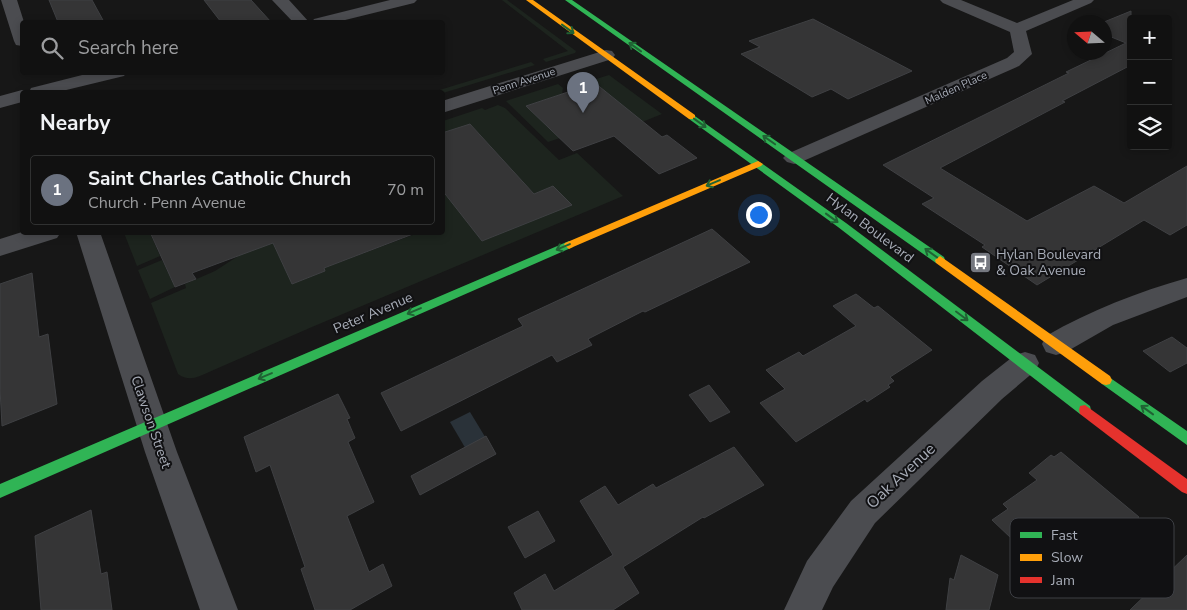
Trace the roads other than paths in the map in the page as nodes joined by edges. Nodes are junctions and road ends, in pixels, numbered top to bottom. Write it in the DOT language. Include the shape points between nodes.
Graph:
graph roads {
  1 [pos="9,0"];
  2 [pos="280,0"];
  3 [pos="409,0"];
  4 [pos="529,0"];
  5 [pos="568,0"];
  6 [pos="948,0"];
  7 [pos="1086,0"];
  8 [pos="299,20"];
  9 [pos="328,20"];
  10 [pos="1017,29"];
  11 [pos="20,35"];
  12 [pos="606,55"];
  13 [pos="34,75"];
  14 [pos="106,75"];
  15 [pos="38,90"];
  16 [pos="47,90"];
  17 [pos="20,97"];
  18 [pos="0,102"];
  19 [pos="445,106"];
  20 [pos="794,158"];
  21 [pos="758,164"];
  22 [pos="40,235"];
  23 [pos="89,235"];
  24 [pos="0,248"];
  25 [pos="1187,287"];
  26 [pos="1056,344"];
  27 [pos="1025,363"];
  28 [pos="152,426"];
  29 [pos="1187,439"];
  30 [pos="1187,487"];
  31 [pos="0,492"];
  32 [pos="219,610"];
  33 [pos="803,610"];
  1 -- 11 [label="street"];
  2 -- 8 [label="street"];
  3 -- 9 [label="street"];
  4 -- 12 [label="main road, Hylan Boulevard, one-way"];
  20 -- 5 [label="main road, Hylan Boulevard, one-way"];
  6 -- 10 [label="street"];
  7 -- 10 [label="street"];
  10 -- 20 [label="street, Malden Place" via="1023,54 1013,62"];
  12 -- 19 [label="street, Penn Avenue"];
  12 -- 21 [label="main road, Hylan Boulevard, one-way"];
  13 -- 15 [label="street"];
  14 -- 16 [label="street"];
  17 -- 18 [label="street"];
  26 -- 20 [label="main road, Hylan Boulevard, one-way"];
  21 -- 27 [label="main road, Hylan Boulevard, one-way"];
  21 -- 28 [label="main road, Peter Avenue, one-way"];
  22 -- 24 [label="street"];
  23 -- 28 [label="street, Clawson Street"];
  25 -- 26 [label="street" via="1086,325"];
  29 -- 26 [label="main road, Hylan Boulevard, one-way"];
  27 -- 30 [label="main road, Hylan Boulevard"];
  27 -- 33 [label="street, Oak Avenue" via="863,512 820,574"];
  28 -- 31 [label="main road, Peter Avenue"];
  28 -- 32 [label="street, Clawson Street"];
}
